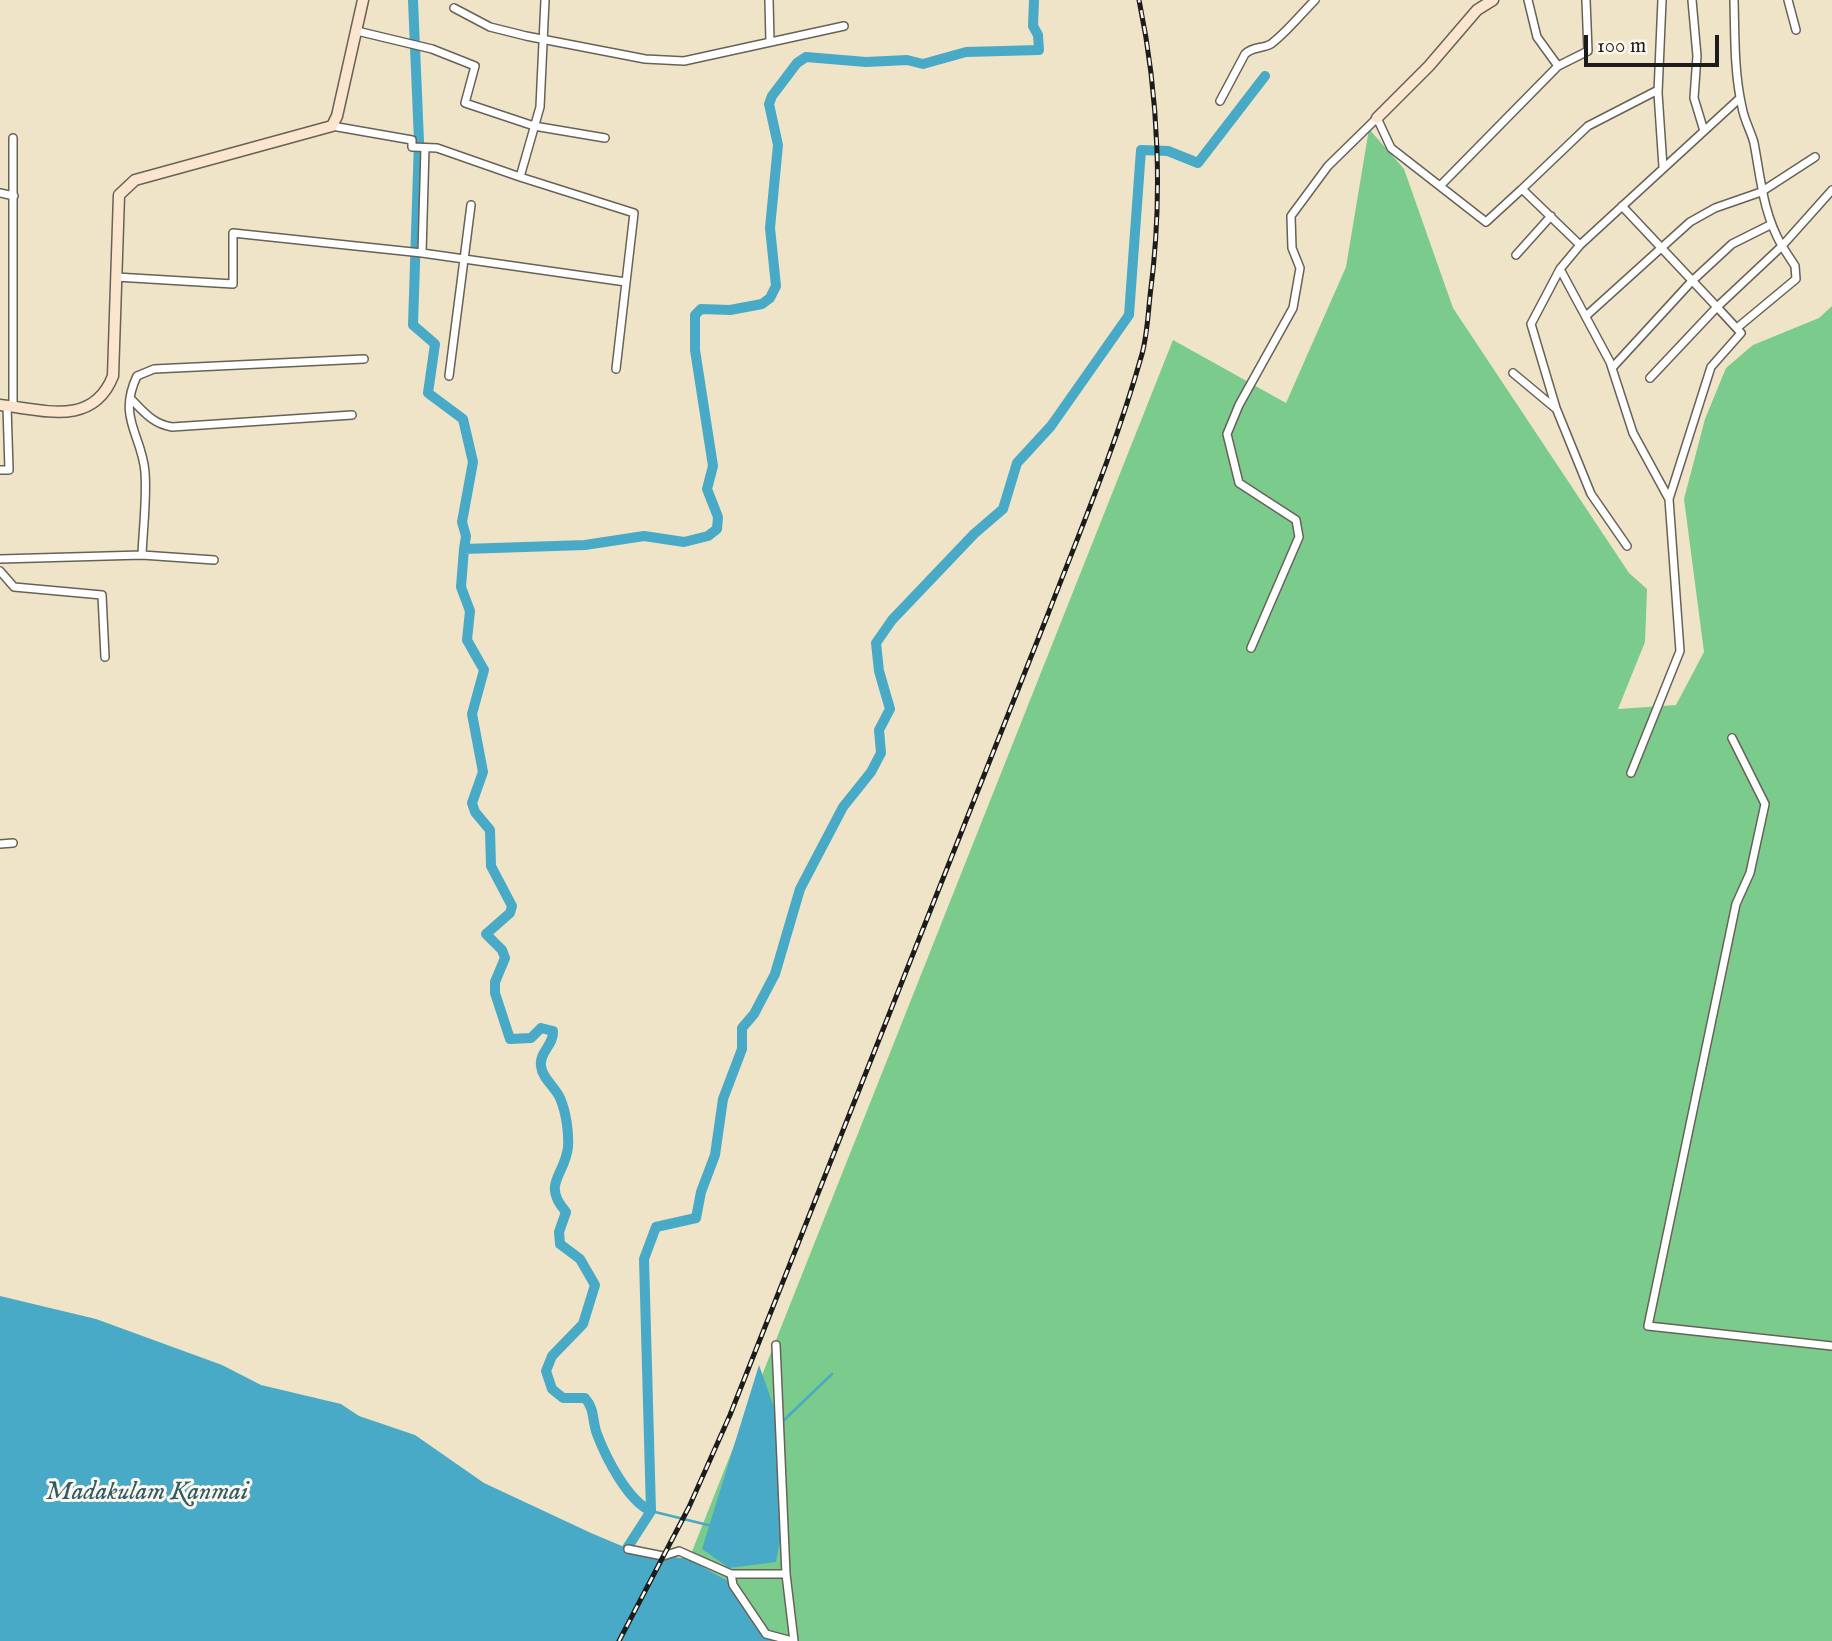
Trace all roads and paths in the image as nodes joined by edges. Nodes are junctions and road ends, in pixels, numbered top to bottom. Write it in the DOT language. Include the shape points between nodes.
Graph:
graph roads {
  1 [pos="363,0"];
  2 [pos="545,0"];
  3 [pos="769,0"];
  4 [pos="1315,0"];
  5 [pos="1493,0"];
  6 [pos="1528,0"];
  7 [pos="1586,0"];
  8 [pos="1662,0"];
  9 [pos="1692,0"];
  10 [pos="1734,0"];
  11 [pos="1788,0"];
  12 [pos="454,8"];
  13 [pos="844,26"];
  14 [pos="1796,30"];
  15 [pos="357,31"];
  16 [pos="543,37"];
  17 [pos="770,42"];
  18 [pos="1558,66"];
  19 [pos="1658,90"];
  20 [pos="1740,98"];
  21 [pos="1220,101"];
  22 [pos="1377,118"];
  23 [pos="332,126"];
  24 [pos="534,126"];
  25 [pos="1704,131"];
  26 [pos="13,138"];
  27 [pos="605,138"];
  28 [pos="425,148"];
  29 [pos="1815,158"];
  30 [pos="1663,167"];
  31 [pos="520,177"];
  32 [pos="1440,186"];
  33 [pos="1522,189"];
  34 [pos="1832,190"];
  35 [pos="1761,192"];
  36 [pos="0,193"];
  37 [pos="14,196"];
  38 [pos="471,205"];
  39 [pos="1622,206"];
  40 [pos="1551,216"];
  41 [pos="1770,225"];
  42 [pos="1580,245"];
  43 [pos="1782,246"];
  44 [pos="1661,251"];
  45 [pos="422,253"];
  46 [pos="1516,255"];
  47 [pos="464,260"];
  48 [pos="1560,269"];
  49 [pos="116,277"];
  50 [pos="626,282"];
  51 [pos="1691,282"];
  52 [pos="1717,307"];
  53 [pos="1586,316"];
  54 [pos="1737,328"];
  55 [pos="0,344"];
  56 [pos="12,344"];
  57 [pos="364,359"];
  58 [pos="1612,368"];
  59 [pos="616,369"];
  60 [pos="1513,373"];
  61 [pos="449,376"];
  62 [pos="1650,378"];
  63 [pos="131,399"];
  64 [pos="6,406"];
  65 [pos="1556,408"];
  66 [pos="352,415"];
  67 [pos="0,470"];
  68 [pos="1670,499"];
  69 [pos="1627,546"];
  70 [pos="142,555"];
  71 [pos="214,560"];
  72 [pos="0,561"];
  73 [pos="0,571"];
  74 [pos="1251,649"];
  75 [pos="105,657"];
  76 [pos="1732,738"];
  77 [pos="1631,774"];
  78 [pos="0,844"];
  79 [pos="13,844"];
  80 [pos="776,1345"];
  81 [pos="1832,1346"];
  82 [pos="628,1549"];
  83 [pos="786,1573"];
  84 [pos="731,1574"];
  85 [pos="793,1641"];
  1 -- 15 [label="street"];
  2 -- 16 [label="street"];
  3 -- 17 [label="street"];
  4 -- 21 [label="street" via="1274,41 1245,54"];
  5 -- 22 [label="street" via="1477,10"];
  6 -- 18 [label="street" via="1537,37"];
  7 -- 18 [label="street" via="1588,51"];
  8 -- 19 [label="street"];
  9 -- 25 [label="street" via="1697,56 1694,98"];
  10 -- 20 [label="street"];
  11 -- 14 [label="street"];
  12 -- 16 [label="street" via="490,27"];
  13 -- 17 [label="street"];
  15 -- 23 [label="street"];
  15 -- 24 [label="street" via="432,49 475,66 465,103"];
  16 -- 17 [label="street" via="645,59 684,61"];
  16 -- 24 [label="street" via="540,107"];
  18 -- 32 [label="street"];
  19 -- 30 [label="street"];
  19 -- 33 [label="street" via="1588,126"];
  20 -- 25 [label="street"];
  20 -- 35 [label="street"];
  22 -- 32 [label="street" via="1391,148"];
  22 -- 74 [label="street" via="1328,166 1291,216 1292,248 1300,268 1293,308 1227,434 1239,483 1296,520 1300,537"];
  23 -- 28 [label="street" via="412,140 412,147"];
  23 -- 49 [label="street" via="135,180 119,195"];
  24 -- 27 [label="street"];
  24 -- 31 [label="street"];
  25 -- 30 [label="street"];
  26 -- 37 [label="street"];
  28 -- 31 [label="street" via="437,148"];
  28 -- 45 [label="street"];
  29 -- 35 [label="street"];
  30 -- 39 [label="street"];
  31 -- 50 [label="street" via="634,212"];
  32 -- 33 [label="street" via="1486,222"];
  33 -- 40 [label="street"];
  34 -- 43 [label="street"];
  35 -- 41 [label="street"];
  35 -- 44 [label="street" via="1690,222"];
  36 -- 37 [label="street"];
  37 -- 56 [label="street"];
  38 -- 47 [label="street"];
  39 -- 42 [label="street"];
  39 -- 44 [label="street"];
  40 -- 42 [label="street"];
  40 -- 46 [label="street"];
  41 -- 43 [label="street"];
  41 -- 51 [label="street" via="1732,244"];
  42 -- 48 [label="street"];
  43 -- 52 [label="street"];
  43 -- 54 [label="street" via="1795,266 1796,279"];
  44 -- 51 [label="street"];
  44 -- 53 [label="street"];
  45 -- 47 [label="street"];
  45 -- 49 [label="street" via="233,233 233,284"];
  47 -- 50 [label="street"];
  47 -- 61 [label="street"];
  48 -- 53 [label="street"];
  48 -- 65 [label="street" via="1531,324"];
  49 -- 64 [label="street" via="113,376 105,395 89,407 67,412"];
  50 -- 59 [label="street"];
  51 -- 52 [label="street"];
  51 -- 58 [label="street"];
  52 -- 54 [label="street"];
  52 -- 62 [label="street"];
  53 -- 58 [label="street"];
  54 -- 68 [label="street" via="1741,333 1711,367"];
  55 -- 56 [label="street"];
  56 -- 64 [label="street"];
  57 -- 63 [label="street" via="154,369 137,376"];
  58 -- 68 [label="street" via="1633,433"];
  60 -- 65 [label="street"];
  63 -- 66 [label="street" via="160,425 172,426"];
  63 -- 70 [label="street" via="130,425 145,472"];
  64 -- 67 [label="street" via="9,470"];
  65 -- 69 [label="street" via="1591,494"];
  68 -- 77 [label="street" via="1680,651"];
  70 -- 71 [label="street"];
  70 -- 72 [label="street"];
  73 -- 75 [label="street" via="14,587 102,595"];
  76 -- 81 [label="street" via="1765,804 1750,873 1735,904 1648,1326"];
  78 -- 79 [label="street"];
  80 -- 83 [label="street"];
  82 -- 84 [label="street" via="663,1556 679,1551"];
  83 -- 84 [label="street"];
  83 -- 85 [label="street"];
  84 -- 85 [label="street" via="733,1585 766,1634"];
}
